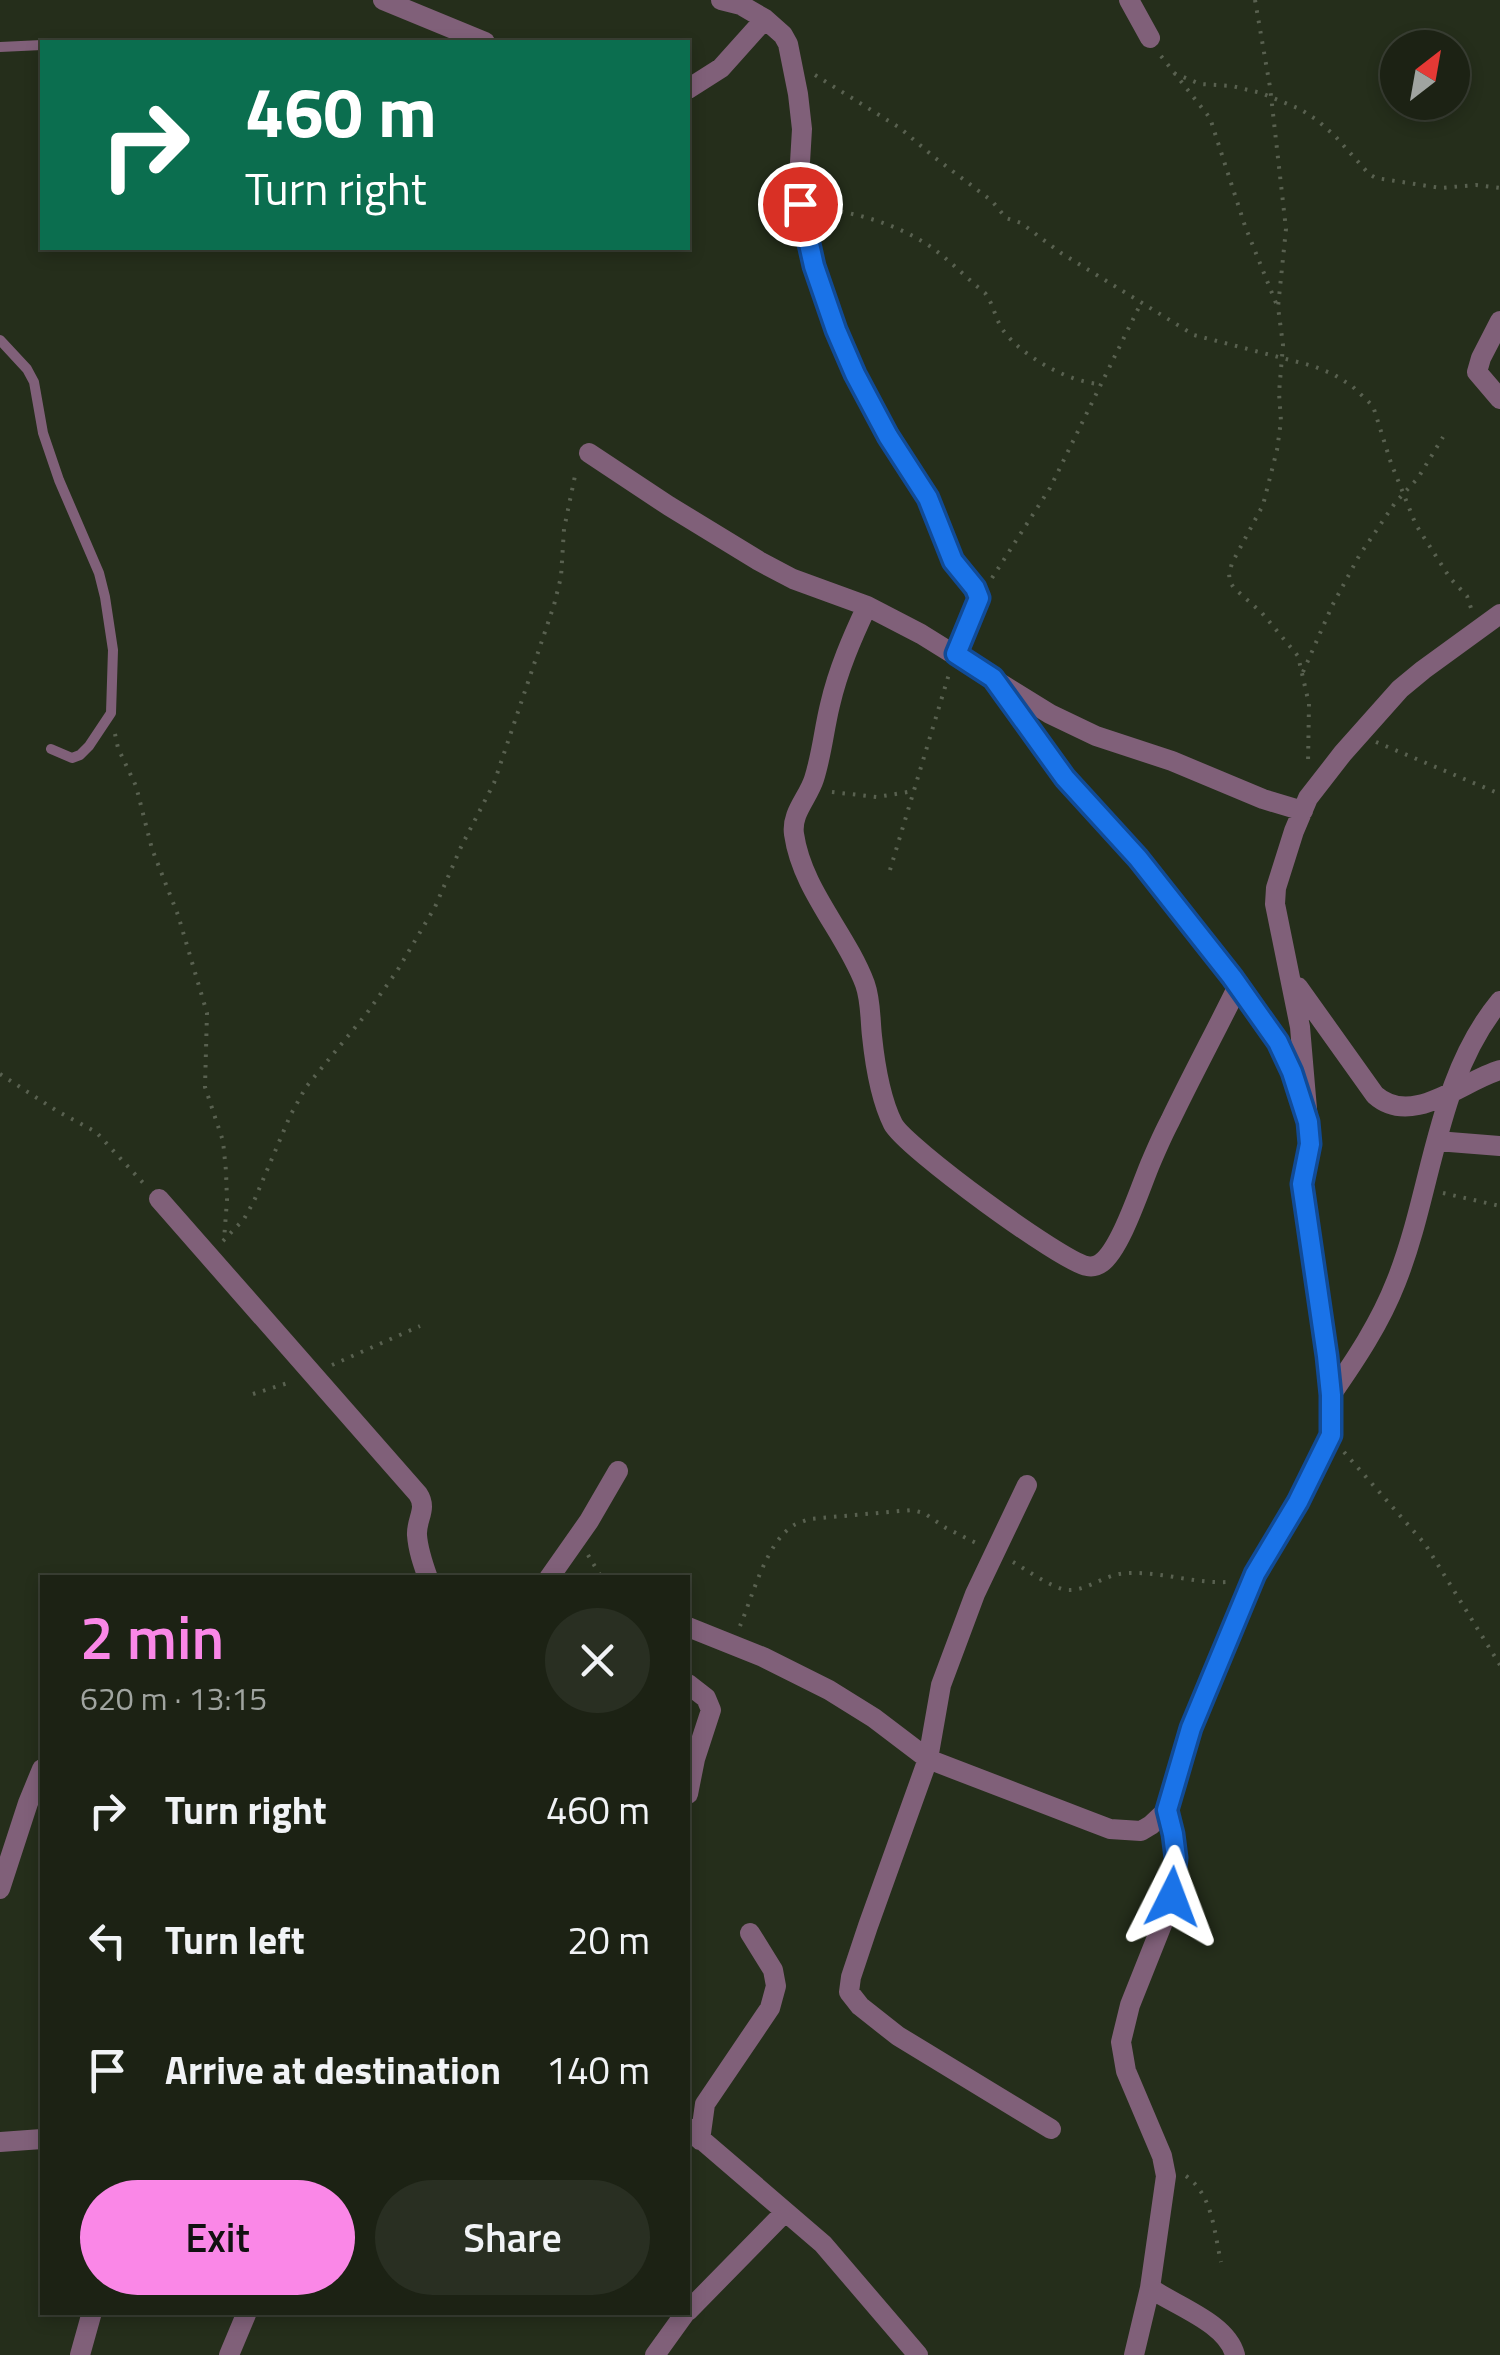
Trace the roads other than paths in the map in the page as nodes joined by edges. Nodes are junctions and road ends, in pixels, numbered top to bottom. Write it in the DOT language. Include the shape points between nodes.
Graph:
graph roads {
  1 [pos="383,0"];
  2 [pos="721,0"];
  3 [pos="1130,0"];
  4 [pos="761,10"];
  5 [pos="1150,38"];
  6 [pos="480,40"];
  7 [pos="40,45"];
  8 [pos="0,47"];
  9 [pos="690,88"];
  10 [pos="1500,321"];
  11 [pos="0,340"];
  12 [pos="1500,399"];
  13 [pos="589,453"];
  14 [pos="866,606"];
  15 [pos="1500,614"];
  16 [pos="956,654"];
  17 [pos="993,678"];
  18 [pos="51,749"];
  19 [pos="1305,805"];
  20 [pos="1291,977"];
  21 [pos="1238,986"];
  22 [pos="1500,1001"];
  23 [pos="1500,1070"];
  24 [pos="1452,1092"];
  25 [pos="1308,1122"];
  26 [pos="1437,1141"];
  27 [pos="1500,1146"];
  28 [pos="158,1199"];
  29 [pos="1331,1395"];
  30 [pos="618,1472"];
  31 [pos="1027,1485"];
  32 [pos="427,1575"];
  33 [pos="553,1575"];
  34 [pos="690,1628"];
  35 [pos="690,1686"];
  36 [pos="928,1759"];
  37 [pos="40,1773"];
  38 [pos="690,1784"];
  39 [pos="1167,1810"];
  40 [pos="0,1889"];
  41 [pos="750,1933"];
  42 [pos="1051,2130"];
  43 [pos="694,2134"];
  44 [pos="40,2139"];
  45 [pos="0,2142"];
  46 [pos="786,2212"];
  47 [pos="1150,2288"];
  48 [pos="690,2308"];
  49 [pos="91,2315"];
  50 [pos="246,2315"];
  51 [pos="684,2315"];
  52 [pos="1236,2351"];
  53 [pos="80,2355"];
  54 [pos="229,2355"];
  55 [pos="655,2355"];
  56 [pos="918,2355"];
  57 [pos="1134,2355"];
  1 -- 6 [label="street"];
  2 -- 4 [label="street"];
  3 -- 5 [label="street"];
  4 -- 9 [label="street" via="721,68"];
  4 -- 16 [label="street" via="790,52 802,129 800,204 836,330 880,422 928,498 953,561 979,598"];
  7 -- 8 [label="lane"];
  10 -- 12 [label="street" via="1478,366"];
  11 -- 18 [label="lane" via="34,382 43,433 99,573 113,650 111,713 80,756"];
  13 -- 14 [label="street" via="759,561"];
  14 -- 16 [label="street"];
  14 -- 21 [label="street" via="843,656 822,752 795,816 795,837 814,891 866,986 874,1058 904,1138 1055,1251 1099,1265 1135,1206"];
  15 -- 19 [label="street" via="1400,689"];
  16 -- 17 [label="street"];
  17 -- 19 [label="street" via="1096,736 1262,799"];
  17 -- 21 [label="street" via="1065,778"];
  19 -- 20 [label="street" via="1275,895"];
  20 -- 24 [label="street" via="1382,1102 1417,1106"];
  20 -- 25 [label="street"];
  21 -- 25 [label="street" via="1278,1042"];
  22 -- 24 [label="street" via="1471,1043"];
  23 -- 24 [label="street"];
  24 -- 26 [label="street"];
  25 -- 29 [label="street" via="1302,1184"];
  26 -- 27 [label="street"];
  26 -- 29 [label="street" via="1398,1279"];
  28 -- 32 [label="street" via="215,1246 423,1501 417,1540"];
  29 -- 39 [label="street" via="1331,1438 1255,1574 1191,1728"];
  30 -- 33 [label="street"];
  31 -- 36 [label="street" via="940,1685"];
  34 -- 36 [label="street" via="829,1690"];
  35 -- 38 [label="street" via="711,1707"];
  36 -- 39 [label="street" via="1110,1828 1141,1831"];
  36 -- 42 [label="street" via="849,1992 898,2036"];
  37 -- 40 [label="street"];
  39 -- 47 [label="street" via="1176,1858 1172,1897 1121,2042 1166,2176"];
  41 -- 43 [label="street" via="773,1970 770,2008 705,2104"];
  43 -- 46 [label="street"];
  44 -- 45 [label="street"];
  46 -- 48 [label="street"];
  46 -- 56 [label="street"];
  47 -- 52 [label="street" via="1217,2328"];
  47 -- 57 [label="street"];
  49 -- 53 [label="street"];
  50 -- 54 [label="street"];
  51 -- 55 [label="street"];
}
